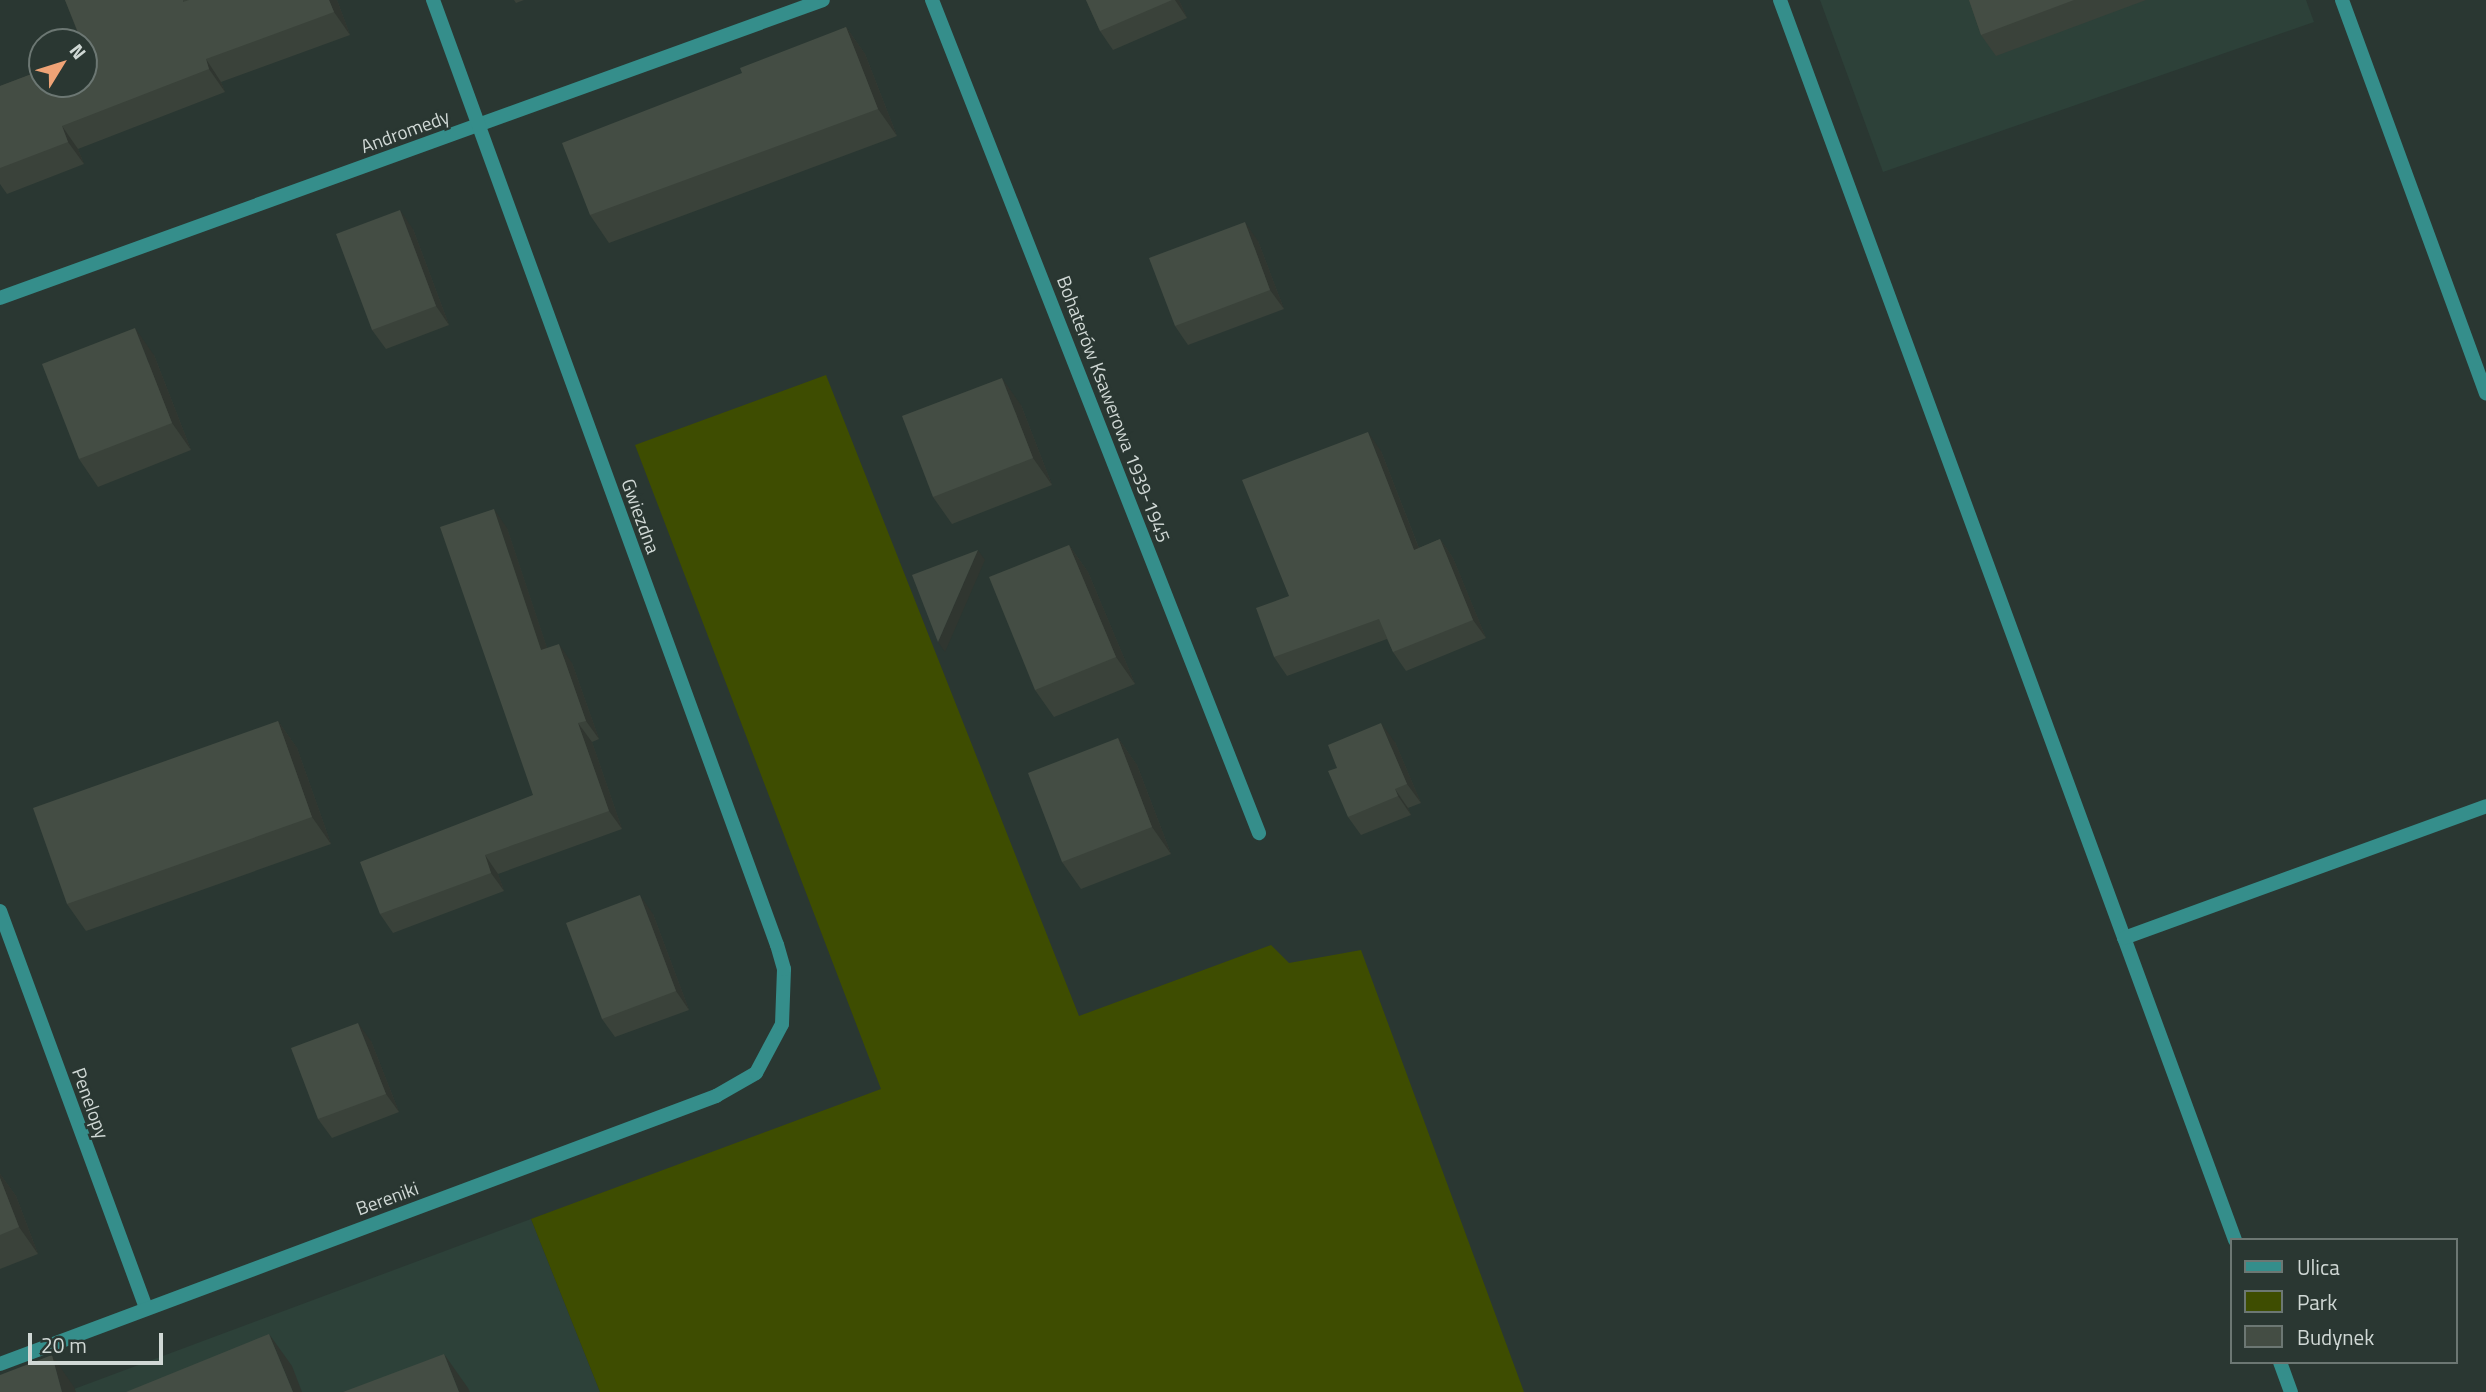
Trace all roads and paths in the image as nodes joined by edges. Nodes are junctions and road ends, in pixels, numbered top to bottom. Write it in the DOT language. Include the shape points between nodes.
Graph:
graph roads {
  1 [pos="433,0"];
  2 [pos="823,0"];
  3 [pos="932,0"];
  4 [pos="1780,0"];
  5 [pos="2342,0"];
  6 [pos="478,126"];
  7 [pos="0,298"];
  8 [pos="2486,393"];
  9 [pos="2486,806"];
  10 [pos="1259,833"];
  11 [pos="0,911"];
  12 [pos="2124,938"];
  13 [pos="773,1048"];
  14 [pos="2234,1238"];
  15 [pos="146,1308"];
  16 [pos="0,1364"];
  17 [pos="2281,1364"];
  18 [pos="2291,1392"];
  1 -- 6 [label="street, Gwiezdna"];
  2 -- 6 [label="street, Andromedy"];
  3 -- 10 [label="street, Bohaterów Ksawerowa 1939-1945"];
  4 -- 12 [label="street"];
  5 -- 8 [label="street"];
  6 -- 7 [label="street, Andromedy"];
  6 -- 13 [label="street, Gwiezdna" via="777,945 786,999"];
  9 -- 12 [label="street"];
  11 -- 15 [label="street, Penelopy"];
  12 -- 14 [label="street"];
  13 -- 15 [label="street, Bereniki" via="756,1073 716,1097"];
  15 -- 16 [label="street, Bereniki"];
  17 -- 18 [label="street"];
}
